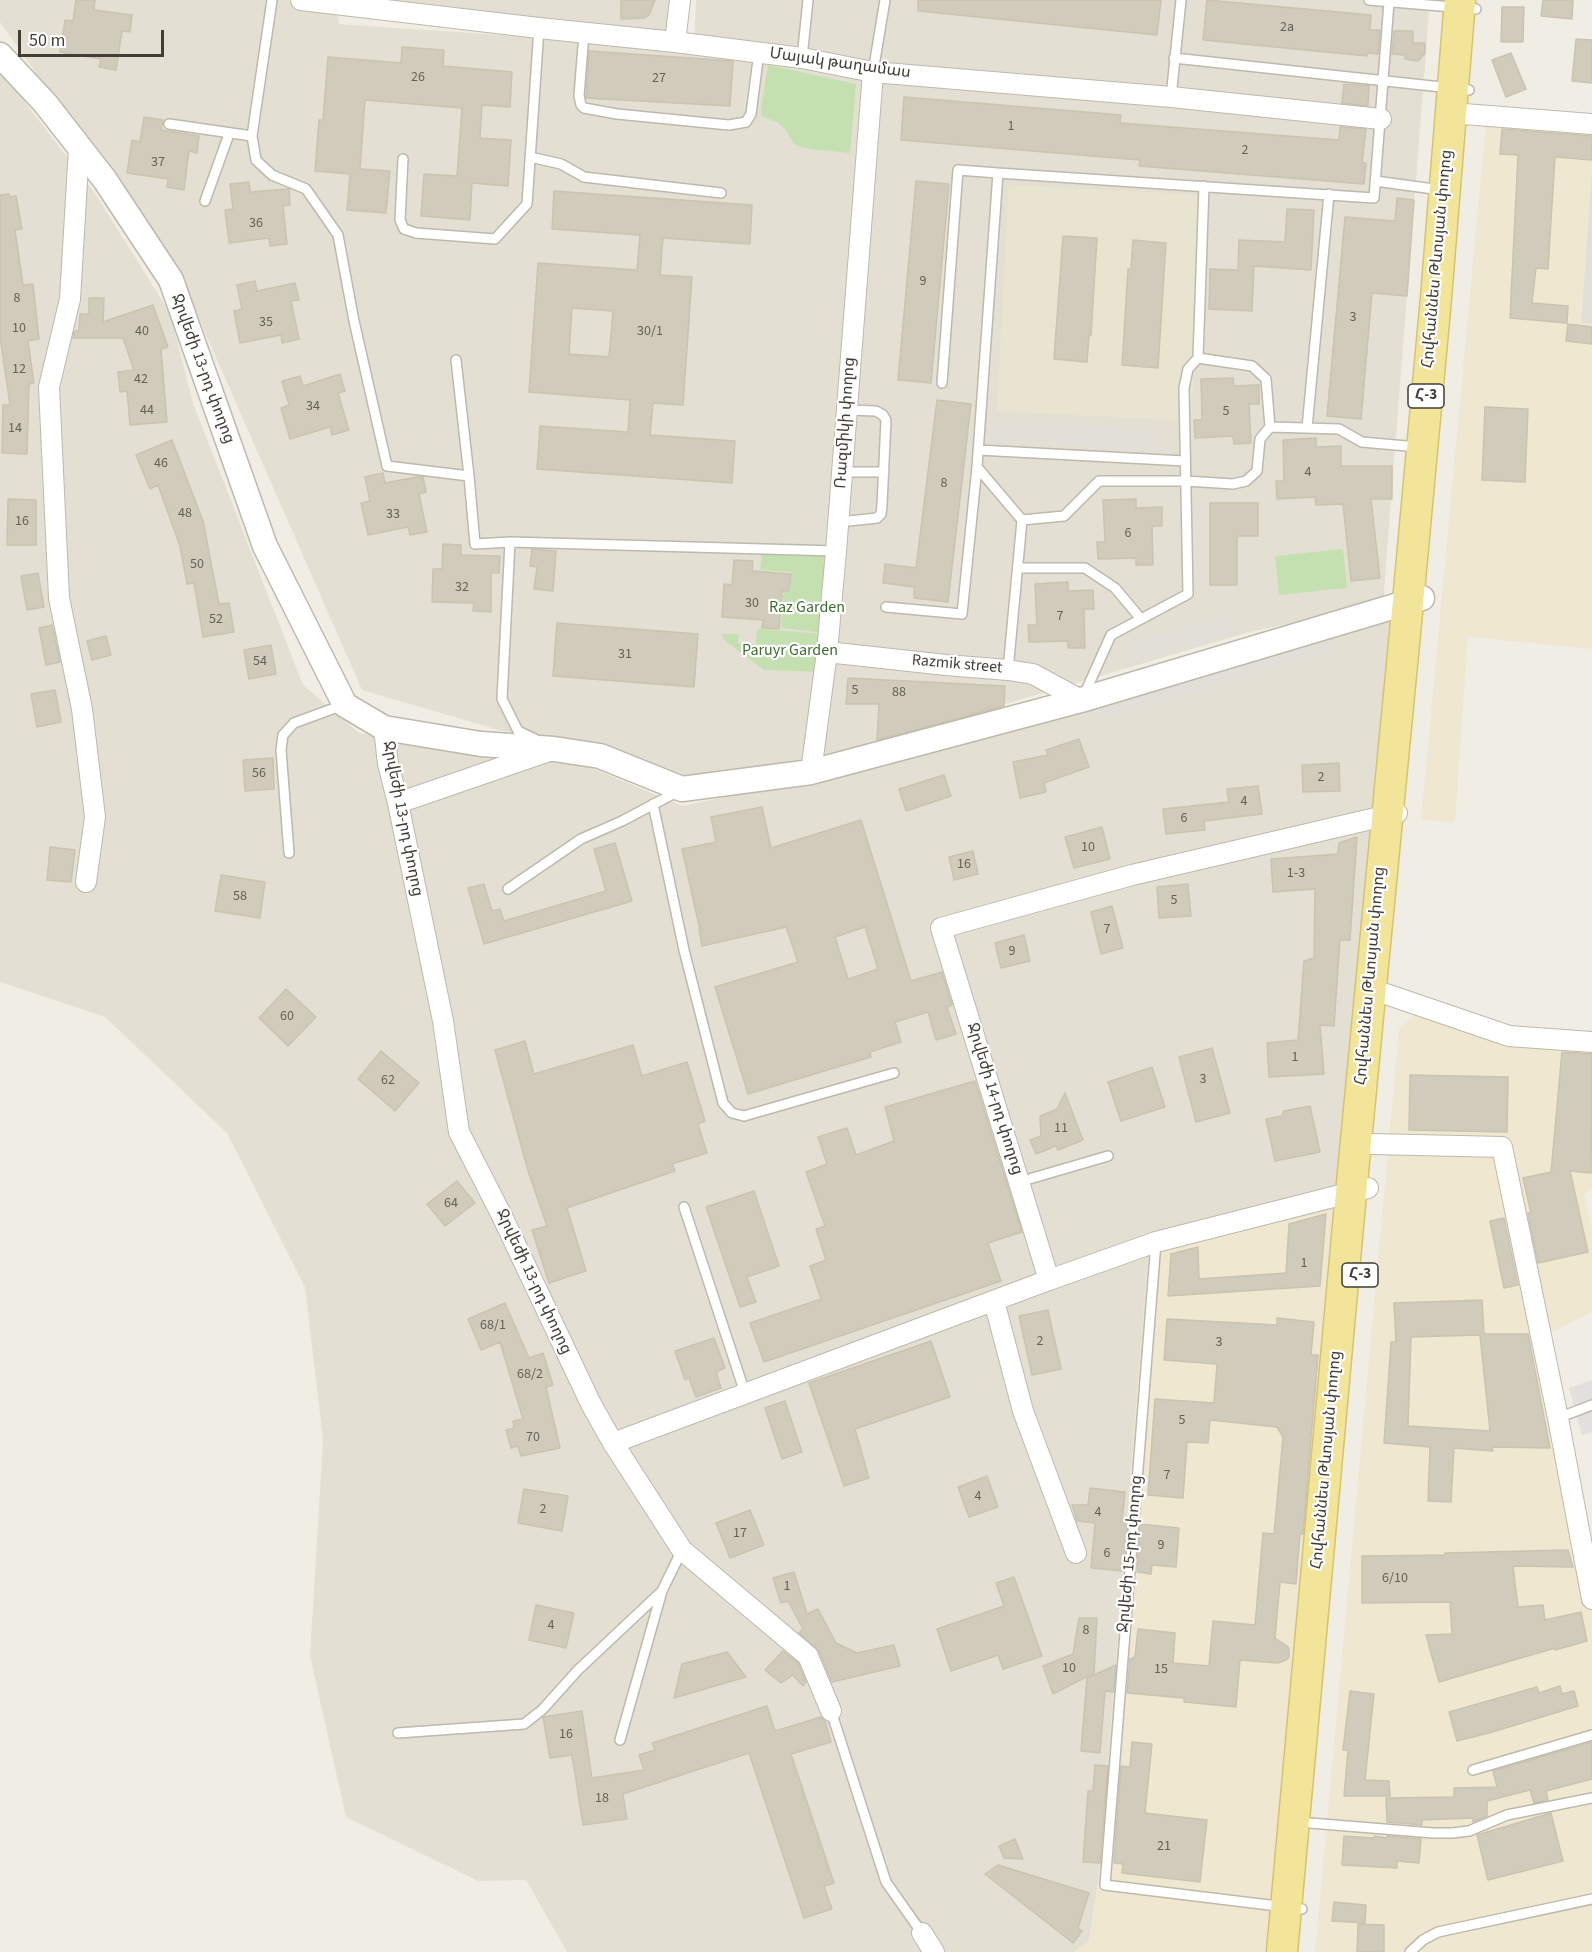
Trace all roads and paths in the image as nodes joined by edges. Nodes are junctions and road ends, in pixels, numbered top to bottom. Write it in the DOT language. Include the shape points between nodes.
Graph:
graph roads {
  1 [pos="272,0"];
  2 [pos="301,0"];
  3 [pos="680,0"];
  4 [pos="808,0"];
  5 [pos="885,0"];
  6 [pos="1181,0"];
  7 [pos="1369,0"];
  8 [pos="340,2"];
  9 [pos="1389,2"];
  10 [pos="1468,4"];
  11 [pos="539,28"];
  12 [pos="584,33"];
  13 [pos="675,42"];
  14 [pos="759,52"];
  15 [pos="0,56"];
  16 [pos="802,58"];
  17 [pos="1174,58"];
  18 [pos="873,72"];
  19 [pos="1382,80"];
  20 [pos="1171,97"];
  21 [pos="1460,101"];
  22 [pos="1381,119"];
  23 [pos="169,124"];
  24 [pos="1592,124"];
  25 [pos="229,134"];
  26 [pos="252,136"];
  27 [pos="79,148"];
  28 [pos="530,157"];
  29 [pos="403,159"];
  30 [pos="998,173"];
  31 [pos="1375,182"];
  32 [pos="1204,186"];
  33 [pos="1448,191"];
  34 [pos="721,193"];
  35 [pos="1329,194"];
  36 [pos="205,201"];
  37 [pos="1198,358"];
  38 [pos="456,360"];
  39 [pos="942,383"];
  40 [pos="847,410"];
  41 [pos="1270,427"];
  42 [pos="1307,428"];
  43 [pos="1429,448"];
  44 [pos="978,450"];
  45 [pos="1185,461"];
  46 [pos="977,467"];
  47 [pos="842,472"];
  48 [pos="884,472"];
  49 [pos="469,476"];
  50 [pos="1186,481"];
  51 [pos="1022,520"];
  52 [pos="838,522"];
  53 [pos="510,542"];
  54 [pos="836,551"];
  55 [pos="1017,568"];
  56 [pos="1415,600"];
  57 [pos="886,607"];
  58 [pos="1141,619"];
  59 [pos="827,652"];
  60 [pos="1008,670"];
  61 [pos="1081,700"];
  62 [pos="345,705"];
  63 [pos="384,728"];
  64 [pos="554,749"];
  65 [pos="811,772"];
  66 [pos="682,789"];
  67 [pos="398,803"];
  68 [pos="653,804"];
  69 [pos="1395,814"];
  70 [pos="289,853"];
  71 [pos="86,882"];
  72 [pos="508,889"];
  73 [pos="1386,993"];
  74 [pos="1592,1042"];
  75 [pos="894,1073"];
  76 [pos="1372,1144"];
  77 [pos="1108,1156"];
  78 [pos="1019,1182"];
  79 [pos="1359,1191"];
  80 [pos="684,1207"];
  81 [pos="1156,1242"];
  82 [pos="1049,1280"];
  83 [pos="994,1301"];
  84 [pos="745,1393"];
  85 [pos="1592,1406"];
  86 [pos="1558,1418"];
  87 [pos="613,1443"];
  88 [pos="682,1550"];
  89 [pos="1076,1553"];
  90 [pos="662,1591"];
  91 [pos="1592,1599"];
  92 [pos="831,1711"];
  93 [pos="398,1733"];
  94 [pos="1592,1734"];
  95 [pos="620,1740"];
  96 [pos="1473,1770"];
  97 [pos="1592,1798"];
  98 [pos="1310,1823"];
  99 [pos="1592,1899"];
  100 [pos="1294,1909"];
  101 [pos="921,1933"];
  102 [pos="934,1952"];
  103 [pos="1282,1952"];
  104 [pos="1298,1952"];
  105 [pos="1410,1952"];
  1 -- 26 [label="lane"];
  2 -- 8 [label="street, Մայակ թաղամաս"];
  3 -- 13 [label="street"];
  4 -- 16 [label="lane"];
  5 -- 18 [label="lane"];
  6 -- 17 [label="lane"];
  7 -- 9 [label="lane"];
  8 -- 11 [label="street, Մայակ թաղամաս"];
  9 -- 10 [label="lane"];
  9 -- 19 [label="lane"];
  10 -- 21 [label="main road, Հովհաննես Թևոսյան փողոց / Հ-3"];
  11 -- 12 [label="street, Մայակ թաղամաս"];
  11 -- 28 [label="lane"];
  12 -- 13 [label="street, Մայակ թաղամաս"];
  12 -- 14 [label="lane" via="581,105 617,114 729,124 746,122 751,114"];
  13 -- 14 [label="street, Մայակ թաղամաս"];
  14 -- 16 [label="street, Մայակ թաղամաս"];
  15 -- 27 [label="street, Ջրվեժի 13-րդ փողոց" via="45,103"];
  16 -- 18 [label="street, Մայակ թաղամաս"];
  17 -- 19 [label="lane"];
  17 -- 20 [label="lane"];
  18 -- 20 [label="street, Մայակ թաղամաս"];
  18 -- 40 [label="street, Ռազմիկի փողոց"];
  19 -- 21 [label="lane"];
  19 -- 22 [label="lane"];
  20 -- 22 [label="street, Մայակ թաղամաս"];
  21 -- 24 [label="street"];
  21 -- 33 [label="main road, Հովհաննես Թևոսյան փողոց / Հ-3"];
  21 -- 43 [label="main road, Հովհաննես Թևոսյան փողոց / Հ-3"];
  22 -- 31 [label="lane"];
  23 -- 25 [label="lane"];
  25 -- 26 [label="lane"];
  25 -- 36 [label="lane"];
  26 -- 49 [label="lane" via="256,160 272,175 306,189 338,236 387,466"];
  27 -- 62 [label="street, Ջրվեժի 13-րդ փողոց" via="105,180 171,280 265,546"];
  27 -- 71 [label="street" via="70,299 49,387 59,598 82,709 95,817"];
  28 -- 29 [label="lane" via="527,204 495,239 404,229 400,220"];
  28 -- 34 [label="lane" via="561,164 584,177"];
  30 -- 32 [label="lane"];
  30 -- 39 [label="lane" via="958,170"];
  30 -- 44 [label="lane"];
  31 -- 33 [label="lane"];
  31 -- 35 [label="lane" via="1374,198"];
  32 -- 35 [label="lane"];
  32 -- 37 [label="lane"];
  33 -- 43 [label="main road, Հովհաննես Թևոսյան փողոց / Հ-3"];
  35 -- 42 [label="lane"];
  37 -- 41 [label="lane" via="1252,366 1266,379"];
  37 -- 45 [label="lane" via="1188,369 1184,388"];
  38 -- 49 [label="lane"];
  40 -- 47 [label="street, Ռազմիկի փողոց"];
  40 -- 48 [label="lane" via="876,411 886,420"];
  41 -- 42 [label="lane"];
  41 -- 50 [label="lane" via="1260,439 1257,471 1246,481"];
  42 -- 43 [label="lane" via="1339,429 1362,442"];
  43 -- 56 [label="main road, Հովհաննես Թևոսյան փողոց / Հ-3"];
  44 -- 45 [label="lane"];
  44 -- 46 [label="lane"];
  45 -- 50 [label="lane"];
  46 -- 51 [label="lane"];
  46 -- 57 [label="lane" via="962,614"];
  47 -- 48 [label="lane"];
  47 -- 52 [label="street, Ռազմիկի փողոց"];
  48 -- 52 [label="lane" via="881,514 877,518"];
  49 -- 53 [label="lane" via="475,544"];
  50 -- 51 [label="lane" via="1099,481 1064,516"];
  50 -- 58 [label="lane" via="1188,594"];
  51 -- 55 [label="lane"];
  52 -- 54 [label="street, Ռազմիկի փողոց"];
  53 -- 54 [label="lane"];
  53 -- 64 [label="lane" via="502,699 518,731"];
  54 -- 59 [label="street, Ռազմիկի փողոց"];
  55 -- 58 [label="lane" via="1085,568 1115,588"];
  55 -- 60 [label="lane"];
  56 -- 61 [label="street"];
  56 -- 69 [label="main road, Հովհաննես Թևոսյան փողոց / Հ-3"];
  58 -- 61 [label="lane" via="1111,635"];
  59 -- 60 [label="street, Razmik street"];
  59 -- 65 [label="street, Ռազմիկի փողոց"];
  60 -- 61 [label="street, Razmik street" via="1033,674"];
  61 -- 65 [label="street"];
  62 -- 63 [label="street, Ջրվեժի 13-րդ փողոց"];
  62 -- 70 [label="lane" via="294,723 283,735"];
  63 -- 64 [label="street" via="481,744"];
  63 -- 67 [label="street, Ջրվեժի 13-րդ փողոց"];
  64 -- 66 [label="street" via="600,756"];
  64 -- 67 [label="street"];
  65 -- 66 [label="street"];
  66 -- 68 [label="lane"];
  67 -- 87 [label="street, Ջրվեժի 13-րդ փողոց" via="443,1021 459,1132"];
  68 -- 72 [label="lane" via="581,839"];
  68 -- 75 [label="lane" via="684,950 723,1103 732,1113 744,1116"];
  69 -- 73 [label="main road, Հովհաննես Թևոսյան փողոց / Հ-3"];
  69 -- 78 [label="street, Ջրվեժի 14-րդ փողոց" via="1132,875 941,928"];
  69 -- 79 [label="main road, Հովհաննես Թևոսյան փողոց / Հ-3"];
  73 -- 74 [label="street" via="1509,1036"];
  73 -- 76 [label="main road, Հովհաննես Թևոսյան փողոց / Հ-3"];
  76 -- 79 [label="main road, Հովհաննես Թևոսյան փողոց / Հ-3"];
  76 -- 86 [label="street" via="1502,1146"];
  77 -- 78 [label="lane"];
  78 -- 82 [label="street, Ջրվեժի 14-րդ փողոց"];
  79 -- 81 [label="street"];
  79 -- 98 [label="main road, Հովհաննես Թևոսյան փողոց / Հ-3"];
  79 -- 100 [label="main road, Հովհաննես Թևոսյան փողոց / Հ-3"];
  80 -- 84 [label="lane"];
  81 -- 82 [label="street"];
  81 -- 100 [label="lane, Ջրվեժի 15-րդ փողոց" via="1105,1885"];
  82 -- 83 [label="street"];
  83 -- 84 [label="street"];
  83 -- 89 [label="street" via="1023,1411"];
  84 -- 87 [label="street"];
  85 -- 86 [label="lane"];
  86 -- 91 [label="street"];
  87 -- 88 [label="street, Ջրվեժի 13-րդ փողոց"];
  88 -- 90 [label="lane"];
  88 -- 92 [label="street, Ջրվեժի 13-րդ փողոց" via="808,1656"];
  90 -- 93 [label="lane" via="524,1724"];
  90 -- 95 [label="lane"];
  92 -- 101 [label="lane" via="885,1882"];
  94 -- 96 [label="lane"];
  97 -- 98 [label="lane" via="1507,1815 1469,1831 1452,1833"];
  98 -- 100 [label="main road, Հովհաննես Թևոսյան փողոց / Հ-3"];
  99 -- 105 [label="lane" via="1438,1932"];
  100 -- 103 [label="main road, Հովհաննես Թևոսյան փողոց / Հ-3"];
  100 -- 104 [label="main road, Հովհաննես Թևոսյան փողոց / Հ-3"];
  101 -- 102 [label="street"];
}
